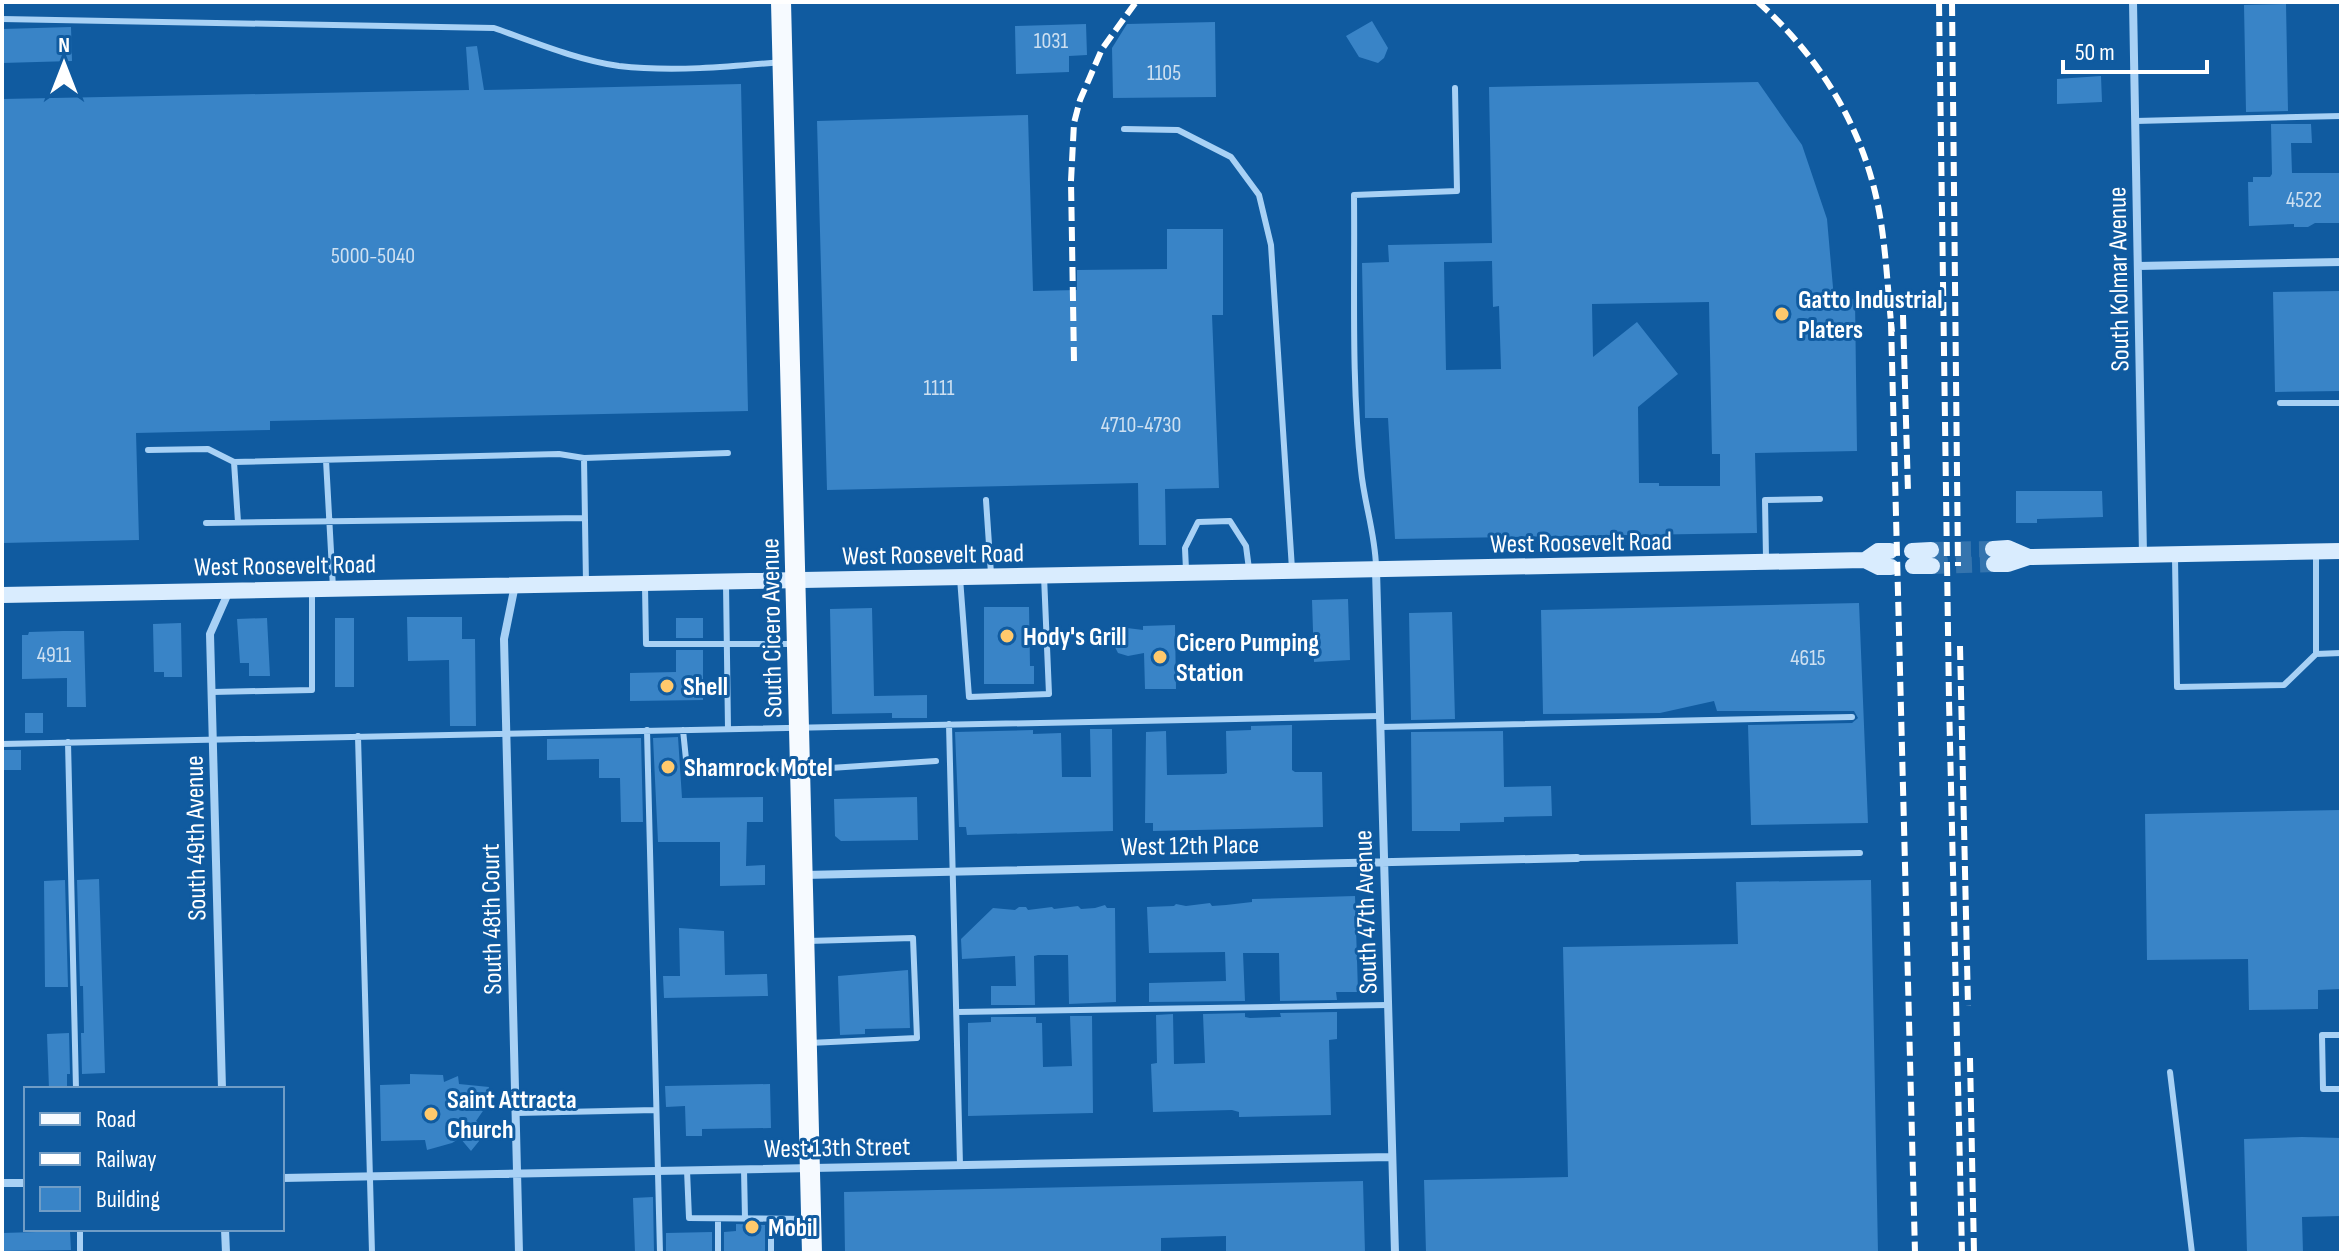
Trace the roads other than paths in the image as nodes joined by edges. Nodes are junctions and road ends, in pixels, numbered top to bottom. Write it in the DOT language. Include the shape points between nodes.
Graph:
graph roads {
  1 [pos="781,2"];
  2 [pos="2133,2"];
  3 [pos="2,19"];
  4 [pos="783,62"];
  5 [pos="1455,88"];
  6 [pos="2341,116"];
  7 [pos="2135,121"];
  8 [pos="1124,129"];
  9 [pos="2341,262"];
  10 [pos="2138,266"];
  11 [pos="2280,403"];
  12 [pos="2341,403"];
  13 [pos="148,450"];
  14 [pos="728,453"];
  15 [pos="584,458"];
  16 [pos="326,460"];
  17 [pos="234,462"];
  18 [pos="1820,499"];
  19 [pos="986,500"];
  20 [pos="585,518"];
  21 [pos="238,522"];
  22 [pos="328,522"];
  23 [pos="206,523"];
  24 [pos="2316,551"];
  25 [pos="2341,551"];
  26 [pos="2175,554"];
  27 [pos="2143,555"];
  28 [pos="1993,556"];
  29 [pos="1912,558"];
  30 [pos="1932,558"];
  31 [pos="1891,559"];
  32 [pos="1766,562"];
  33 [pos="1376,570"];
  34 [pos="1292,571"];
  35 [pos="1249,572"];
  36 [pos="1186,574"];
  37 [pos="1044,576"];
  38 [pos="991,577"];
  39 [pos="960,578"];
  40 [pos="796,580"];
  41 [pos="726,581"];
  42 [pos="645,582"];
  43 [pos="586,583"];
  44 [pos="515,585"];
  45 [pos="333,588"];
  46 [pos="312,589"];
  47 [pos="229,590"];
  48 [pos="2,595"];
  49 [pos="727,644"];
  50 [pos="797,644"];
  51 [pos="2341,653"];
  52 [pos="2316,654"];
  53 [pos="212,692"];
  54 [pos="1380,716"];
  55 [pos="1852,717"];
  56 [pos="949,724"];
  57 [pos="799,727"];
  58 [pos="1381,727"];
  59 [pos="728,729"];
  60 [pos="647,730"];
  61 [pos="683,730"];
  62 [pos="506,733"];
  63 [pos="358,736"];
  64 [pos="213,739"];
  65 [pos="68,742"];
  66 [pos="2,744"];
  67 [pos="936,761"];
  68 [pos="800,770"];
  69 [pos="1860,853"];
  70 [pos="1577,858"];
  71 [pos="1384,861"];
  72 [pos="954,871"];
  73 [pos="803,875"];
  74 [pos="805,941"];
  75 [pos="1388,1005"];
  76 [pos="957,1012"];
  77 [pos="2341,1035"];
  78 [pos="807,1043"];
  79 [pos="2170,1072"];
  80 [pos="76,1087"];
  81 [pos="222,1087"];
  82 [pos="2341,1089"];
  83 [pos="656,1110"];
  84 [pos="516,1113"];
  85 [pos="1392,1157"];
  86 [pos="960,1165"];
  87 [pos="810,1168"];
  88 [pos="744,1169"];
  89 [pos="687,1170"];
  90 [pos="658,1171"];
  91 [pos="517,1173"];
  92 [pos="370,1176"];
  93 [pos="284,1178"];
  94 [pos="2,1183"];
  95 [pos="24,1183"];
  96 [pos="718,1219"];
  97 [pos="745,1219"];
  98 [pos="771,1219"];
  99 [pos="812,1219"];
  100 [pos="80,1231"];
  101 [pos="225,1231"];
  102 [pos="80,1253"];
  103 [pos="226,1253"];
  104 [pos="372,1253"];
  105 [pos="519,1253"];
  106 [pos="660,1253"];
  107 [pos="718,1253"];
  108 [pos="771,1253"];
  109 [pos="812,1253"];
  110 [pos="1395,1253"];
  111 [pos="2192,1253"];
  1 -- 4 [label="main road, South Cicero Avenue"];
  2 -- 7 [label="street, South Kolmar Avenue"];
  3 -- 4 [label="lane" via="494,28 618,66"];
  4 -- 40 [label="main road, South Cicero Avenue"];
  5 -- 33 [label="lane" via="1457,191 1354,195 1358,432"];
  6 -- 7 [label="lane"];
  7 -- 10 [label="street, South Kolmar Avenue"];
  8 -- 34 [label="lane" via="1178,130 1231,157 1259,195 1271,245"];
  9 -- 10 [label="street"];
  10 -- 27 [label="street, South Kolmar Avenue"];
  11 -- 12 [label="lane"];
  13 -- 17 [label="lane" via="208,449"];
  14 -- 15 [label="lane"];
  15 -- 16 [label="lane" via="559,454"];
  15 -- 20 [label="lane"];
  16 -- 17 [label="lane"];
  16 -- 22 [label="lane"];
  17 -- 21 [label="lane"];
  18 -- 32 [label="lane" via="1765,500"];
  19 -- 38 [label="lane"];
  20 -- 22 [label="lane"];
  20 -- 43 [label="lane"];
  21 -- 22 [label="lane"];
  21 -- 23 [label="lane"];
  22 -- 45 [label="lane"];
  24 -- 25 [label="main road"];
  24 -- 26 [label="main road"];
  24 -- 52 [label="lane"];
  26 -- 27 [label="main road"];
  26 -- 52 [label="lane" via="2177,687 2284,685"];
  27 -- 28 [label="main road" via="2029,557 2008,548"];
  29 -- 30 [label="main road"];
  31 -- 32 [label="main road, West Roosevelt Road" via="1878,551 1865,560"];
  32 -- 33 [label="main road, West Roosevelt Road"];
  33 -- 34 [label="main road, West Roosevelt Road"];
  33 -- 54 [label="street, South 47th Avenue"];
  34 -- 35 [label="main road, West Roosevelt Road"];
  35 -- 36 [label="main road, West Roosevelt Road"];
  35 -- 36 [label="lane" via="1246,546 1230,521 1198,522 1185,548"];
  36 -- 37 [label="main road, West Roosevelt Road"];
  37 -- 38 [label="main road, West Roosevelt Road"];
  37 -- 39 [label="lane" via="1049,694 969,697"];
  38 -- 39 [label="main road, West Roosevelt Road"];
  39 -- 40 [label="main road, West Roosevelt Road"];
  40 -- 41 [label="main road, West Roosevelt Road"];
  40 -- 50 [label="main road, South Cicero Avenue"];
  41 -- 42 [label="main road, West Roosevelt Road"];
  41 -- 49 [label="lane"];
  42 -- 43 [label="main road, West Roosevelt Road"];
  42 -- 49 [label="lane" via="646,644"];
  43 -- 44 [label="main road, West Roosevelt Road"];
  44 -- 45 [label="main road, West Roosevelt Road"];
  44 -- 62 [label="street, South 48th Court" via="504,639"];
  45 -- 46 [label="main road, West Roosevelt Road"];
  46 -- 47 [label="main road, West Roosevelt Road"];
  46 -- 53 [label="lane" via="312,690"];
  47 -- 48 [label="main road, West Roosevelt Road"];
  47 -- 53 [label="street, South 49th Avenue" via="210,634"];
  49 -- 50 [label="lane"];
  49 -- 59 [label="lane"];
  50 -- 57 [label="main road, South Cicero Avenue"];
  51 -- 52 [label="lane"];
  53 -- 64 [label="street, South 49th Avenue"];
  54 -- 56 [label="lane"];
  54 -- 58 [label="street, South 47th Avenue"];
  55 -- 58 [label="lane"];
  56 -- 57 [label="lane"];
  56 -- 72 [label="lane"];
  57 -- 59 [label="lane"];
  57 -- 68 [label="main road, South Cicero Avenue"];
  58 -- 71 [label="street, South 47th Avenue"];
  59 -- 61 [label="lane"];
  60 -- 61 [label="lane"];
  60 -- 62 [label="lane"];
  60 -- 83 [label="lane"];
  61 -- 68 [label="lane" via="687,769"];
  62 -- 63 [label="lane"];
  62 -- 84 [label="street, South 48th Court"];
  63 -- 64 [label="lane"];
  63 -- 92 [label="lane"];
  64 -- 65 [label="lane"];
  64 -- 81 [label="street, South 49th Avenue"];
  65 -- 66 [label="lane"];
  65 -- 80 [label="lane"];
  67 -- 68 [label="lane"];
  68 -- 73 [label="main road, South Cicero Avenue"];
  69 -- 70 [label="lane"];
  70 -- 71 [label="street, West 12th Place"];
  71 -- 72 [label="street, West 12th Place"];
  71 -- 75 [label="street, South 47th Avenue"];
  72 -- 73 [label="street, West 12th Place"];
  72 -- 76 [label="lane"];
  73 -- 74 [label="main road, South Cicero Avenue"];
  74 -- 78 [label="main road, South Cicero Avenue"];
  74 -- 78 [label="lane" via="913,938 917,1038"];
  75 -- 76 [label="lane"];
  75 -- 85 [label="street, South 47th Avenue"];
  76 -- 86 [label="lane"];
  77 -- 82 [label="lane" via="2322,1035 2323,1089"];
  78 -- 87 [label="main road, South Cicero Avenue"];
  79 -- 111 [label="lane"];
  83 -- 84 [label="lane"];
  83 -- 90 [label="lane"];
  84 -- 91 [label="street, South 48th Court"];
  85 -- 86 [label="street, West 13th Street"];
  85 -- 110 [label="street, South 47th Avenue"];
  86 -- 87 [label="street, West 13th Street"];
  87 -- 88 [label="street, West 13th Street"];
  87 -- 99 [label="main road, South Cicero Avenue"];
  88 -- 89 [label="street, West 13th Street"];
  88 -- 97 [label="lane"];
  89 -- 90 [label="street, West 13th Street"];
  89 -- 96 [label="lane" via="689,1218"];
  90 -- 91 [label="street, West 13th Street"];
  90 -- 106 [label="lane"];
  91 -- 92 [label="street, West 13th Street"];
  91 -- 105 [label="street, South 48th Court"];
  92 -- 93 [label="street, West 13th Street"];
  92 -- 104 [label="lane"];
  94 -- 95 [label="street"];
  96 -- 97 [label="lane"];
  96 -- 107 [label="lane"];
  97 -- 98 [label="lane"];
  98 -- 99 [label="lane"];
  98 -- 108 [label="lane"];
  99 -- 109 [label="main road, South Cicero Avenue"];
  100 -- 102 [label="lane"];
  101 -- 103 [label="street"];
}
